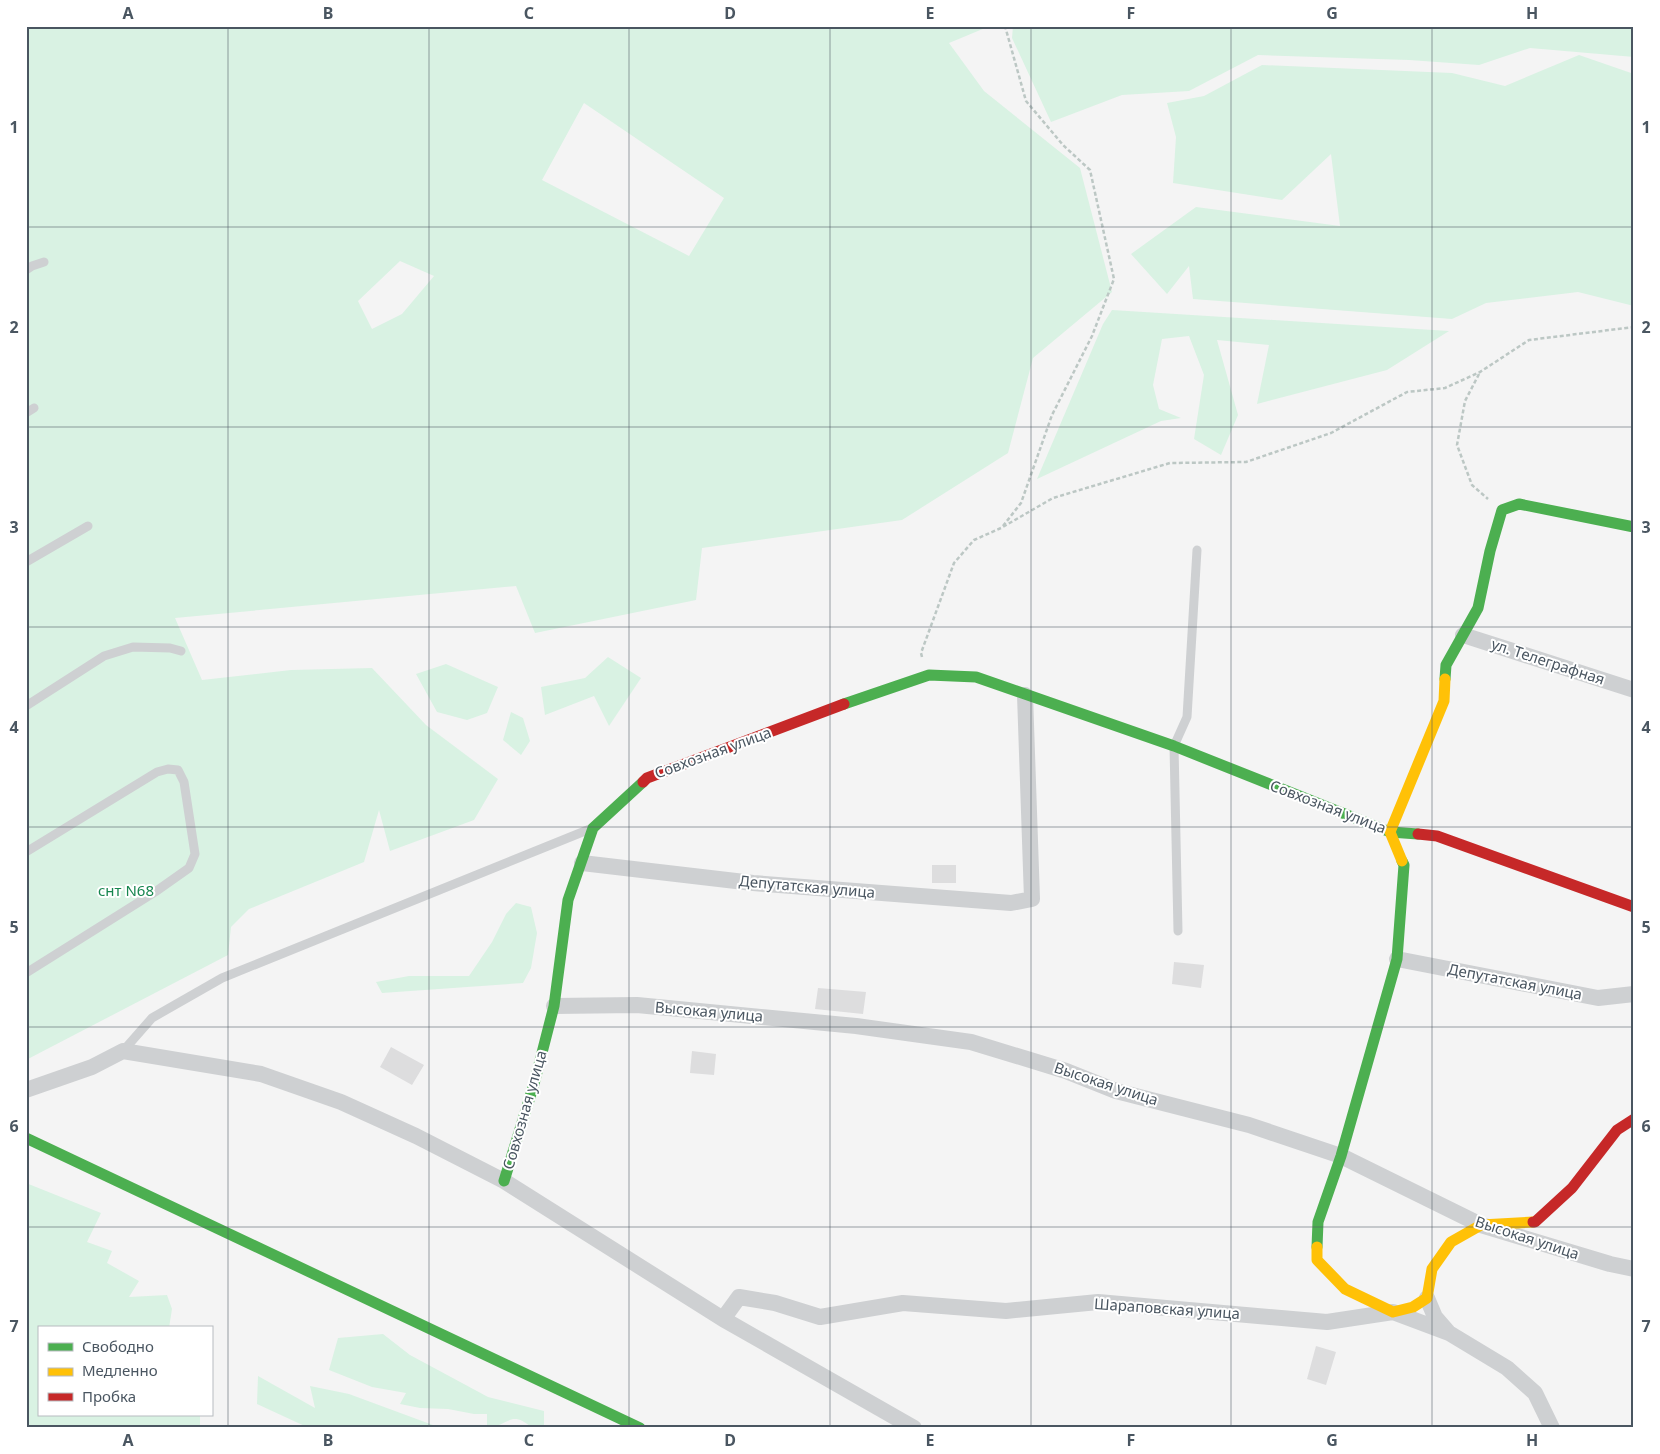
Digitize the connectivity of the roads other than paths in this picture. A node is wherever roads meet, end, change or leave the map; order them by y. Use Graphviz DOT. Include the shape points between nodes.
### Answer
graph roads {
  1 [pos="44,262"];
  2 [pos="26,270"];
  3 [pos="34,408"];
  4 [pos="26,413"];
  5 [pos="88,526"];
  6 [pos="1634,528"];
  7 [pos="1197,550"];
  8 [pos="26,562"];
  9 [pos="1463,635"];
  10 [pos="181,651"];
  11 [pos="1634,690"];
  12 [pos="1025,695"];
  13 [pos="26,706"];
  14 [pos="1174,746"];
  15 [pos="593,828"];
  16 [pos="1390,832"];
  17 [pos="26,852"];
  18 [pos="582,863"];
  19 [pos="1634,907"];
  20 [pos="1178,932"];
  21 [pos="1397,960"];
  22 [pos="26,973"];
  23 [pos="1634,994"];
  24 [pos="554,1006"];
  25 [pos="123,1051"];
  26 [pos="27,1089"];
  27 [pos="1634,1119"];
  28 [pos="26,1138"];
  29 [pos="1341,1156"];
  30 [pos="504,1182"];
  31 [pos="1481,1225"];
  32 [pos="1634,1268"];
  33 [pos="1427,1298"];
  34 [pos="1393,1312"];
  35 [pos="723,1319"];
  36 [pos="1449,1333"];
  37 [pos="640,1428"];
  38 [pos="914,1428"];
  39 [pos="1552,1428"];
  1 -- 2 [label="lane"];
  3 -- 4 [label="lane"];
  5 -- 8 [label="lane"];
  6 -- 9 [label="street" via="1520,504 1502,510 1478,608"];
  7 -- 14 [label="lane" via="1188,716"];
  9 -- 11 [label="street, ул. Телеграфная"];
  9 -- 16 [label="street" via="1446,665 1444,701"];
  10 -- 13 [label="lane" via="133,647 104,656"];
  12 -- 14 [label="street, Совхозная улица"];
  12 -- 15 [label="street, Совхозная улица" via="976,677 929,675 647,778"];
  12 -- 18 [label="street, Депутатская улица" via="1032,900 1011,903 763,884"];
  14 -- 16 [label="street, Совхозная улица"];
  14 -- 20 [label="lane"];
  15 -- 18 [label="street, Совхозная улица"];
  15 -- 25 [label="lane" via="222,978 152,1018"];
  16 -- 19 [label="street, Совхозная улица" via="1437,836"];
  16 -- 21 [label="street" via="1404,865"];
  17 -- 22 [label="lane" via="158,772 178,770 184,782 195,854 189,868"];
  18 -- 24 [label="street, Совхозная улица" via="568,900"];
  21 -- 23 [label="street, Депутатская улица" via="1598,998"];
  21 -- 29 [label="street"];
  24 -- 29 [label="street, Высокая улица" via="637,1005 856,1026 971,1042 1066,1071 1116,1091 1249,1125"];
  24 -- 30 [label="street, Совхозная улица"];
  25 -- 26 [label="street" via="92,1067"];
  25 -- 30 [label="street" via="260,1074 332,1099 416,1136"];
  27 -- 31 [label="street" via="1617,1130 1572,1188 1535,1222"];
  28 -- 37 [label="street"];
  29 -- 31 [label="street, Высокая улица"];
  29 -- 34 [label="street" via="1318,1222 1317,1260 1345,1288"];
  30 -- 35 [label="street"];
  31 -- 32 [label="street, Высокая улица" via="1610,1264"];
  31 -- 33 [label="street" via="1451,1242 1432,1269"];
  33 -- 34 [label="street" via="1413,1307"];
  33 -- 36 [label="street" via="1434,1317"];
  34 -- 35 [label="street, Шараповская улица" via="1327,1322 1098,1302 1006,1311 904,1303 820,1317 775,1303 739,1297"];
  34 -- 36 [label="street, Шараповская улица"];
  35 -- 38 [label="street"];
  36 -- 39 [label="street, Шараповская улица" via="1507,1368 1535,1393"];
}
